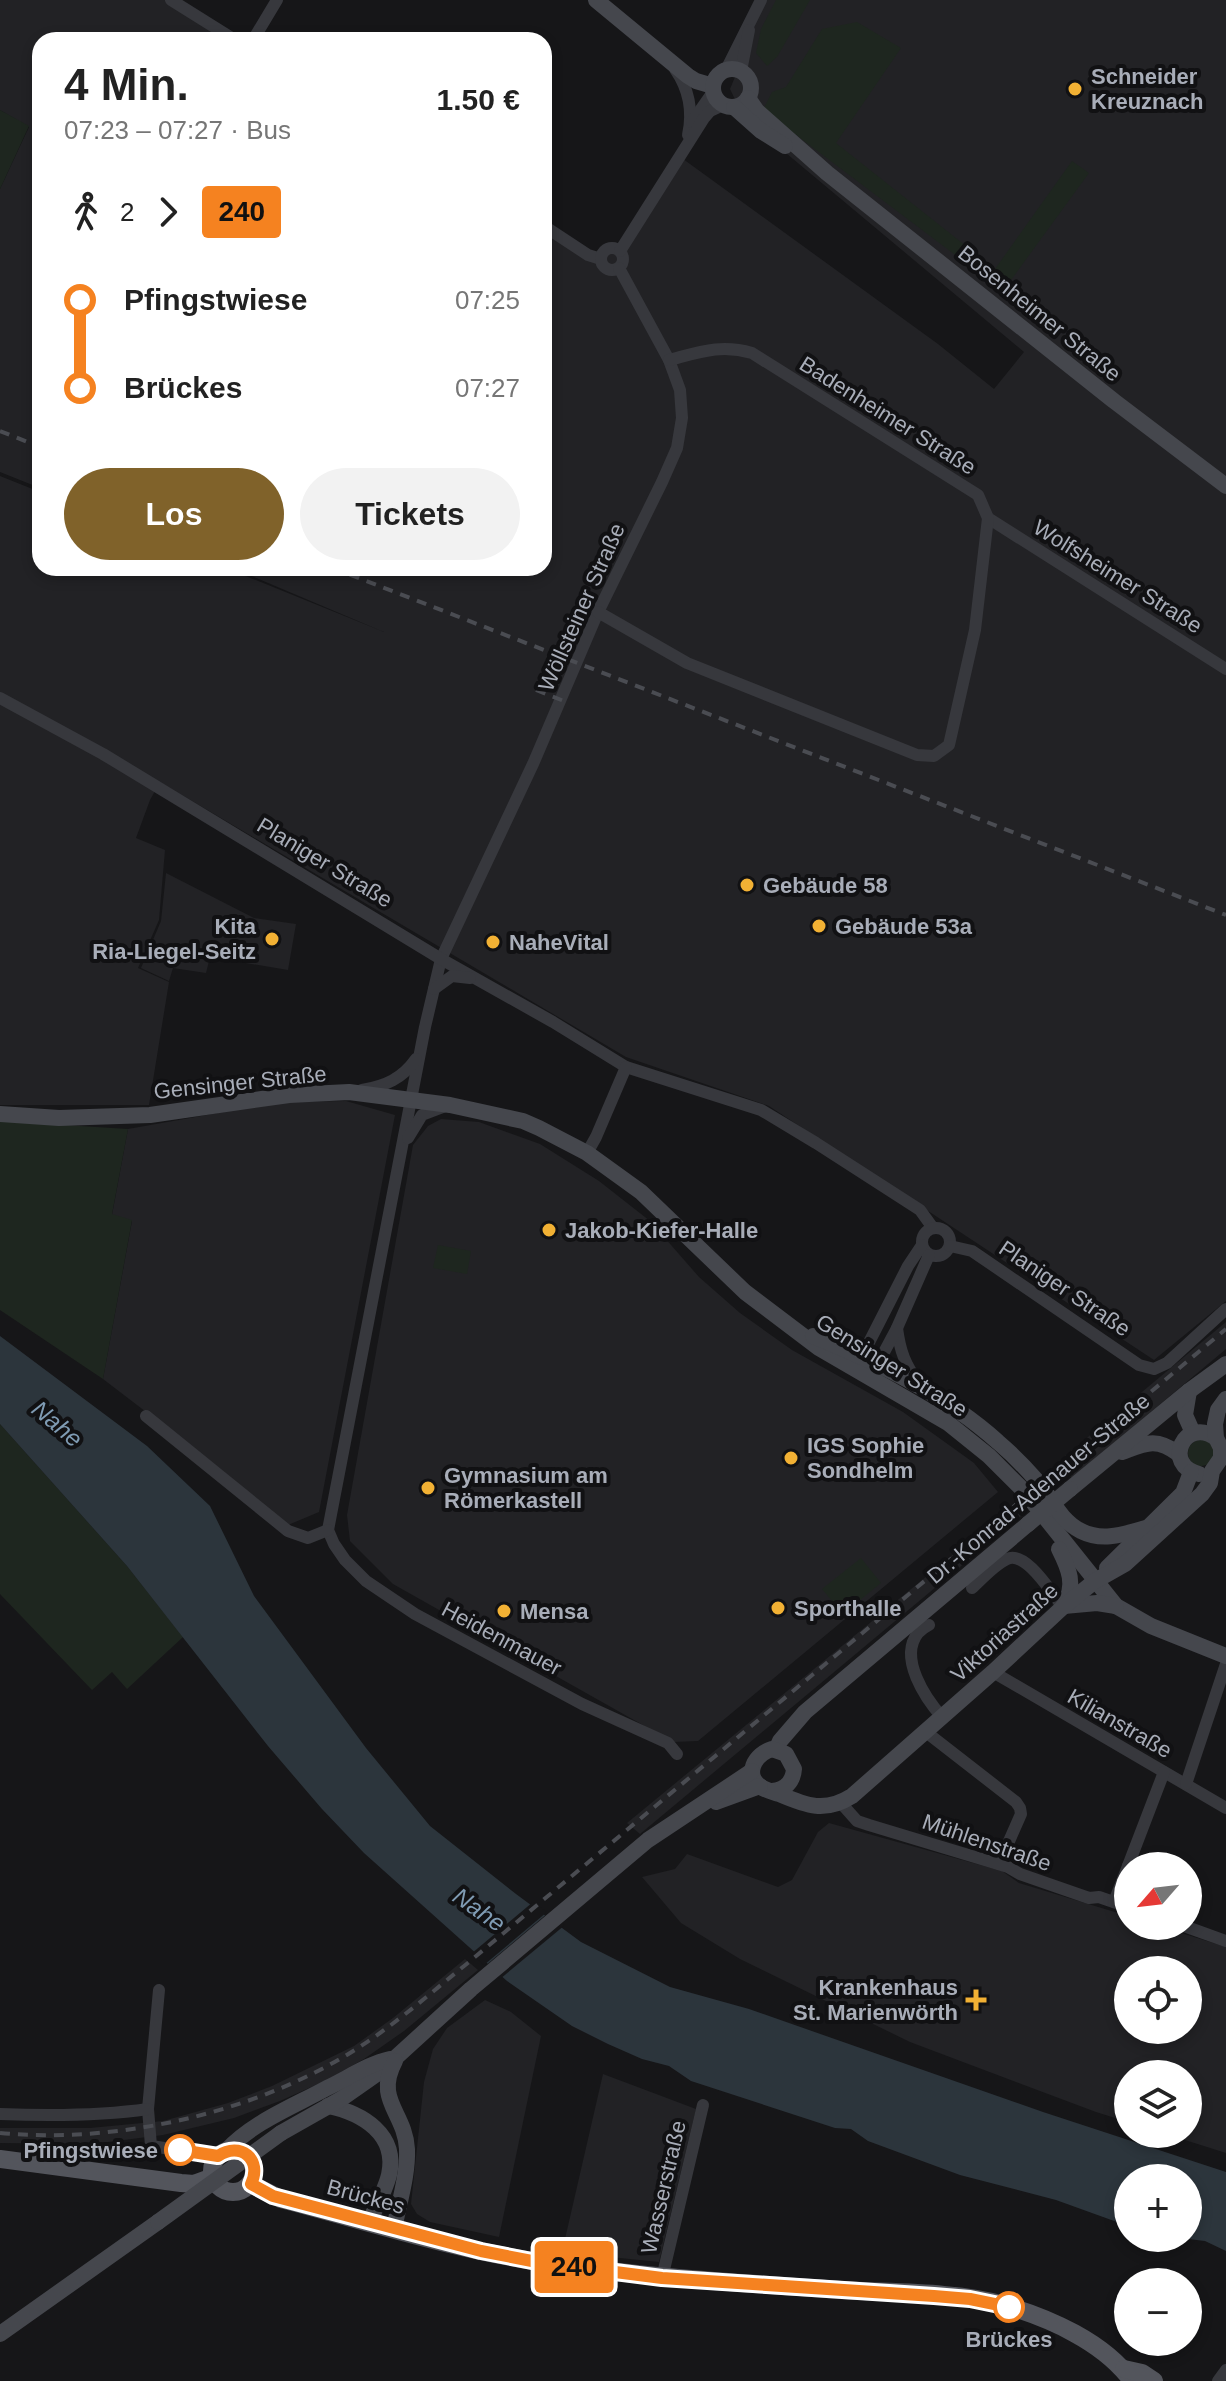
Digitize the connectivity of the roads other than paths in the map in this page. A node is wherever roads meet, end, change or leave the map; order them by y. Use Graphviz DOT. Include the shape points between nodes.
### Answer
graph roads {
  1 [pos="171,0"];
  2 [pos="277,0"];
  3 [pos="596,0"];
  4 [pos="758,6"];
  5 [pos="625,23"];
  6 [pos="222,32"];
  7 [pos="258,32"];
  8 [pos="671,64"];
  9 [pos="727,88"];
  10 [pos="690,126"];
  11 [pos="686,142"];
  12 [pos="827,173"];
  13 [pos="552,231"];
  14 [pos="620,251"];
  15 [pos="601,259"];
  16 [pos="619,268"];
  17 [pos="669,360"];
  18 [pos="1226,486"];
  19 [pos="988,518"];
  20 [pos="598,612"];
  21 [pos="1226,669"];
  22 [pos="0,698"];
  23 [pos="441,959"];
  24 [pos="483,982"];
  25 [pos="434,989"];
  26 [pos="420,1053"];
  27 [pos="626,1067"];
  28 [pos="349,1092"];
  29 [pos="411,1099"];
  30 [pos="450,1105"];
  31 [pos="0,1114"];
  32 [pos="402,1148"];
  33 [pos="587,1153"];
  34 [pos="933,1228"];
  35 [pos="950,1246"];
  36 [pos="926,1250"];
  37 [pos="1226,1309"];
  38 [pos="897,1328"];
  39 [pos="1226,1364"];
  40 [pos="866,1368"];
  41 [pos="1195,1387"];
  42 [pos="923,1389"];
  43 [pos="1226,1391"];
  44 [pos="1226,1399"];
  45 [pos="146,1416"];
  46 [pos="1196,1432"];
  47 [pos="1221,1445"];
  48 [pos="1179,1454"];
  49 [pos="1109,1457"];
  50 [pos="1212,1471"];
  51 [pos="1191,1472"];
  52 [pos="1040,1511"];
  53 [pos="1146,1528"];
  54 [pos="328,1530"];
  55 [pos="1095,1581"];
  56 [pos="972,1588"];
  57 [pos="1116,1606"];
  58 [pos="1063,1607"];
  59 [pos="929,1625"];
  60 [pos="1226,1656"];
  61 [pos="1226,1664"];
  62 [pos="993,1672"];
  63 [pos="942,1717"];
  64 [pos="926,1732"];
  65 [pos="782,1753"];
  66 [pos="677,1754"];
  67 [pos="1164,1772"];
  68 [pos="793,1774"];
  69 [pos="761,1783"];
  70 [pos="1186,1784"];
  71 [pos="841,1803"];
  72 [pos="823,1807"];
  73 [pos="1226,1808"];
  74 [pos="1133,1852"];
  75 [pos="999,1864"];
  76 [pos="1114,1902"];
  77 [pos="1202,1932"];
  78 [pos="1226,1941"];
  79 [pos="159,1990"];
  80 [pos="396,2058"];
  81 [pos="703,2105"];
  82 [pos="328,2106"];
  83 [pos="148,2109"];
  84 [pos="0,2114"];
  85 [pos="222,2154"];
  86 [pos="0,2159"];
  87 [pos="213,2177"];
  88 [pos="251,2184"];
  89 [pos="369,2222"];
  90 [pos="394,2229"];
  91 [pos="662,2278"];
  92 [pos="0,2334"];
  93 [pos="1226,2370"];
  94 [pos="1122,2377"];
  95 [pos="1154,2381"];
  96 [pos="1218,2381"];
  1 -- 6 [label="street"];
  2 -- 7 [label="street"];
  3 -- 5 [label="street, Bosenheimer Straße"];
  4 -- 9 [label="street"];
  5 -- 8 [label="street, Bosenheimer Straße"];
  5 -- 9 [label="street, Bosenheimer Straße"];
  8 -- 9 [label="street, Bosenheimer Straße" via="696,81"];
  8 -- 10 [label="street" via="686,88"];
  9 -- 10 [label="street"];
  9 -- 11 [label="street"];
  9 -- 12 [label="street, Bosenheimer Straße"];
  9 -- 12 [label="street, Bosenheimer Straße" via="761,131"];
  10 -- 11 [label="street"];
  11 -- 14 [label="street"];
  12 -- 18 [label="street, Bosenheimer Straße"];
  13 -- 15 [label="street"];
  14 -- 15 [label="street" via="607,249"];
  14 -- 16 [label="street" via="624,260"];
  15 -- 16 [label="street" via="609,270"];
  16 -- 17 [label="street, Wöllsteiner Straße"];
  17 -- 19 [label="street, Badenheimer Straße" via="713,348 752,353 978,495"];
  17 -- 20 [label="street, Wöllsteiner Straße" via="680,390 677,448"];
  19 -- 20 [label="street" via="975,630 956,716 949,745 934,756 917,755 687,663"];
  19 -- 21 [label="street, Wolfsheimer Straße"];
  20 -- 23 [label="street, Wöllsteiner Straße"];
  22 -- 23 [label="street, Planiger Straße" via="103,754"];
  23 -- 24 [label="street, Planiger Straße"];
  23 -- 25 [label="street"];
  24 -- 25 [label="street" via="459,975"];
  24 -- 27 [label="street, Planiger Straße"];
  25 -- 26 [label="street"];
  26 -- 28 [label="street" via="393,1082"];
  26 -- 29 [label="street"];
  27 -- 33 [label="street"];
  27 -- 34 [label="street, Planiger Straße" via="761,1110 920,1210"];
  28 -- 29 [label="street, Gensinger Straße"];
  28 -- 31 [label="street, Gensinger Straße" via="150,1115"];
  29 -- 30 [label="street, Gensinger Straße"];
  29 -- 32 [label="street"];
  30 -- 32 [label="street" via="422,1115"];
  30 -- 33 [label="street, Gensinger Straße" via="523,1121"];
  32 -- 54 [label="street"];
  33 -- 40 [label="street, Gensinger Straße" via="641,1192 745,1292 793,1328"];
  34 -- 35 [label="street, Planiger Straße" via="947,1232"];
  34 -- 36 [label="street" via="923,1236"];
  35 -- 36 [label="street" via="942,1255"];
  35 -- 37 [label="street, Planiger Straße" via="972,1251 1139,1365 1154,1369"];
  36 -- 38 [label="street"];
  36 -- 40 [label="street" via="908,1266"];
  38 -- 40 [label="street"];
  38 -- 42 [label="street" via="906,1366"];
  39 -- 41 [label="street, Dr.-Konrad-Adenauer-Straße"];
  40 -- 42 [label="street, Gensinger Straße"];
  40 -- 52 [label="street, Gensinger Straße" via="948,1423 1004,1469"];
  41 -- 46 [label="street, Dr.-Konrad-Adenauer-Straße" via="1185,1415"];
  41 -- 49 [label="street, Dr.-Konrad-Adenauer-Straße"];
  42 -- 53 [label="street, Gensinger Straße" via="997,1441 1079,1530 1108,1537"];
  43 -- 46 [label="street"];
  44 -- 47 [label="street" via="1217,1414"];
  45 -- 54 [label="street" via="288,1531 308,1538"];
  46 -- 47 [label="street" via="1208,1433"];
  46 -- 48 [label="street" via="1184,1439"];
  47 -- 50 [label="street"];
  48 -- 49 [label="street" via="1156,1442"];
  48 -- 51 [label="street"];
  49 -- 65 [label="street, Dr.-Konrad-Adenauer-Straße, bridge" via="805,1712 780,1741"];
  50 -- 51 [label="street"];
  50 -- 55 [label="street" via="1206,1489 1188,1508 1125,1564"];
  51 -- 53 [label="street" via="1183,1493"];
  52 -- 55 [label="street, Gensinger Straße"];
  52 -- 58 [label="street" via="1071,1575"];
  53 -- 55 [label="street"];
  54 -- 66 [label="street, Heidenmauer" via="345,1560 366,1581 415,1614 582,1704 668,1743"];
  55 -- 57 [label="street"];
  55 -- 58 [label="street, Viktoriastraße"];
  56 -- 58 [label="street" via="1013,1557 1033,1568"];
  57 -- 58 [label="street"];
  57 -- 60 [label="street"];
  58 -- 62 [label="street, Viktoriastraße"];
  59 -- 63 [label="street" via="917,1634 912,1656 915,1676"];
  61 -- 70 [label="street"];
  62 -- 63 [label="street, Viktoriastraße"];
  62 -- 67 [label="street, Kilianstraße"];
  63 -- 64 [label="street, Viktoriastraße"];
  64 -- 71 [label="street, Viktoriastraße"];
  64 -- 75 [label="street" via="1020,1808"];
  65 -- 68 [label="street" via="793,1765"];
  65 -- 69 [label="street" via="767,1750 754,1762"];
  67 -- 70 [label="street, Kilianstraße"];
  67 -- 74 [label="street"];
  68 -- 69 [label="street" via="783,1788"];
  68 -- 72 [label="street"];
  69 -- 72 [label="street, Viktoriastraße" via="794,1801"];
  69 -- 80 [label="street" via="684,1815 648,1840"];
  70 -- 73 [label="street, Kilianstraße"];
  71 -- 72 [label="street, Viktoriastraße"];
  71 -- 75 [label="street, Mühlenstraße" via="857,1821"];
  75 -- 76 [label="street, Mühlenstraße" via="1089,1898"];
  77 -- 78 [label="street"];
  79 -- 83 [label="street"];
  80 -- 82 [label="street"];
  80 -- 85 [label="street" via="367,2067 264,2121"];
  80 -- 90 [label="street" via="387,2091 407,2154"];
  81 -- 91 [label="street, Wasserstraße"];
  82 -- 89 [label="street" via="368,2122 387,2146 389,2173"];
  82 -- 92 [label="street, bridge" via="281,2133"];
  83 -- 84 [label="street" via="62,2116"];
  83 -- 85 [label="street" via="151,2146"];
  85 -- 87 [label="main road" via="212,2166"];
  85 -- 88 [label="main road" via="239,2150 250,2158 255,2171"];
  86 -- 87 [label="main road" via="181,2183"];
  87 -- 88 [label="main road" via="226,2192 240,2192"];
  88 -- 89 [label="main road, Brückes" via="281,2199"];
  89 -- 90 [label="main road, Brückes"];
  90 -- 91 [label="main road, Brückes" via="537,2262"];
  91 -- 94 [label="main road, Brückes" via="1002,2305 1076,2334"];
  93 -- 96 [label="street"];
  94 -- 95 [label="main road, Brückes" via="1142,2373"];
}
